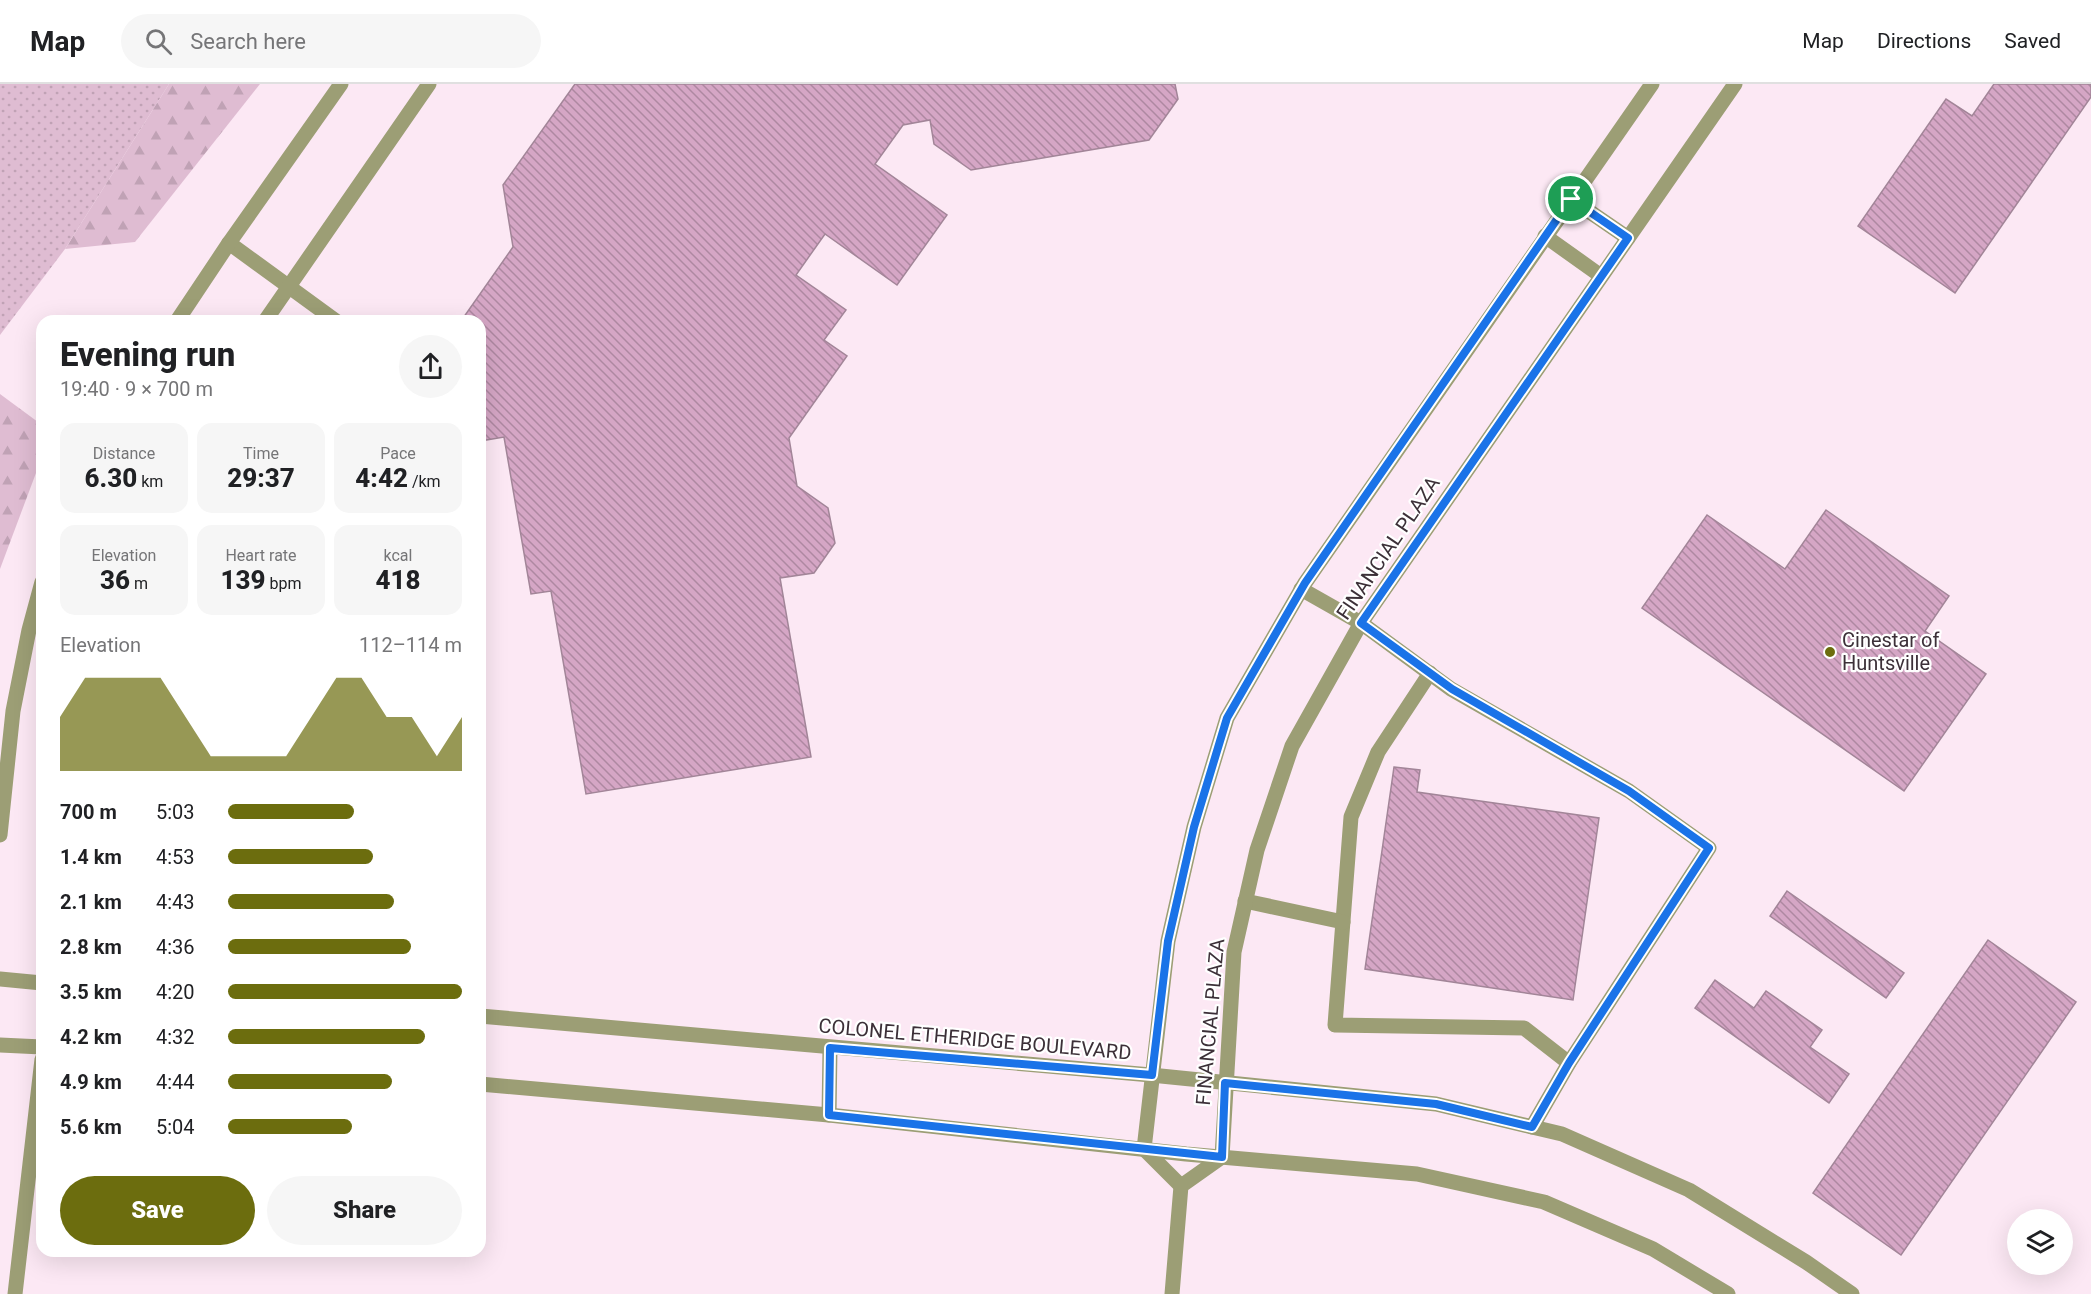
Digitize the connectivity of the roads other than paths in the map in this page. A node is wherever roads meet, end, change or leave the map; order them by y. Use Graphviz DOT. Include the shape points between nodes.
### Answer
graph roads {
  1 [pos="341,84"];
  2 [pos="429,84"];
  3 [pos="1652,84"];
  4 [pos="1735,84"];
  5 [pos="1571,199"];
  6 [pos="1545,236"];
  7 [pos="1628,238"];
  8 [pos="229,243"];
  9 [pos="1601,276"];
  10 [pos="289,286"];
  11 [pos="181,315"];
  12 [pos="270,315"];
  13 [pos="328,315"];
  14 [pos="1301,589"];
  15 [pos="1361,623"];
  16 [pos="36,631"];
  17 [pos="1430,673"];
  18 [pos="0,835"];
  19 [pos="1245,901"];
  20 [pos="1343,922"];
  21 [pos="0,979"];
  22 [pos="36,982"];
  23 [pos="486,1017"];
  24 [pos="0,1045"];
  25 [pos="36,1047"];
  26 [pos="830,1048"];
  27 [pos="1569,1063"];
  28 [pos="1152,1075"];
  29 [pos="1225,1083"];
  30 [pos="486,1085"];
  31 [pos="36,1111"];
  32 [pos="829,1115"];
  33 [pos="1532,1127"];
  34 [pos="1144,1149"];
  35 [pos="1222,1157"];
  36 [pos="1182,1186"];
  37 [pos="15,1294"];
  38 [pos="1172,1294"];
  39 [pos="1728,1294"];
  40 [pos="1852,1294"];
  1 -- 8 [label="street"];
  2 -- 10 [label="street"];
  3 -- 5 [label="street"];
  4 -- 7 [label="street, FINANCIAL PLAZA"];
  5 -- 6 [label="street"];
  5 -- 7 [label="street"];
  6 -- 9 [label="street"];
  6 -- 14 [label="street"];
  7 -- 9 [label="street, FINANCIAL PLAZA"];
  8 -- 10 [label="street"];
  8 -- 11 [label="street"];
  9 -- 15 [label="street, FINANCIAL PLAZA"];
  10 -- 12 [label="street"];
  10 -- 13 [label="street"];
  14 -- 15 [label="street"];
  14 -- 28 [label="street" via="1227,718 1194,827 1168,941"];
  15 -- 17 [label="street"];
  15 -- 19 [label="street, FINANCIAL PLAZA" via="1293,746 1257,850"];
  16 -- 18 [label="street" via="13,711"];
  17 -- 20 [label="street" via="1378,752 1351,817"];
  17 -- 27 [label="street" via="1629,791 1709,848"];
  19 -- 20 [label="street"];
  19 -- 29 [label="street, FINANCIAL PLAZA" via="1234,952"];
  20 -- 27 [label="street" via="1335,1025 1524,1028"];
  21 -- 22 [label="street"];
  23 -- 26 [label="street, COLONEL ETHERIDGE BOULEVARD"];
  24 -- 25 [label="street"];
  26 -- 28 [label="street, COLONEL ETHERIDGE BOULEVARD"];
  26 -- 32 [label="street"];
  27 -- 33 [label="street"];
  28 -- 29 [label="street, COLONEL ETHERIDGE BOULEVARD"];
  28 -- 34 [label="street"];
  29 -- 33 [label="street, COLONEL ETHERIDGE BOULEVARD" via="1436,1104"];
  29 -- 35 [label="street, FINANCIAL PLAZA"];
  30 -- 32 [label="street"];
  31 -- 37 [label="street"];
  32 -- 34 [label="street"];
  33 -- 40 [label="street, COLONEL ETHERIDGE BOULEVARD" via="1562,1134 1689,1190"];
  34 -- 35 [label="street"];
  34 -- 36 [label="street"];
  35 -- 36 [label="street"];
  35 -- 39 [label="street" via="1417,1174 1544,1202 1653,1249"];
  36 -- 38 [label="street"];
}
